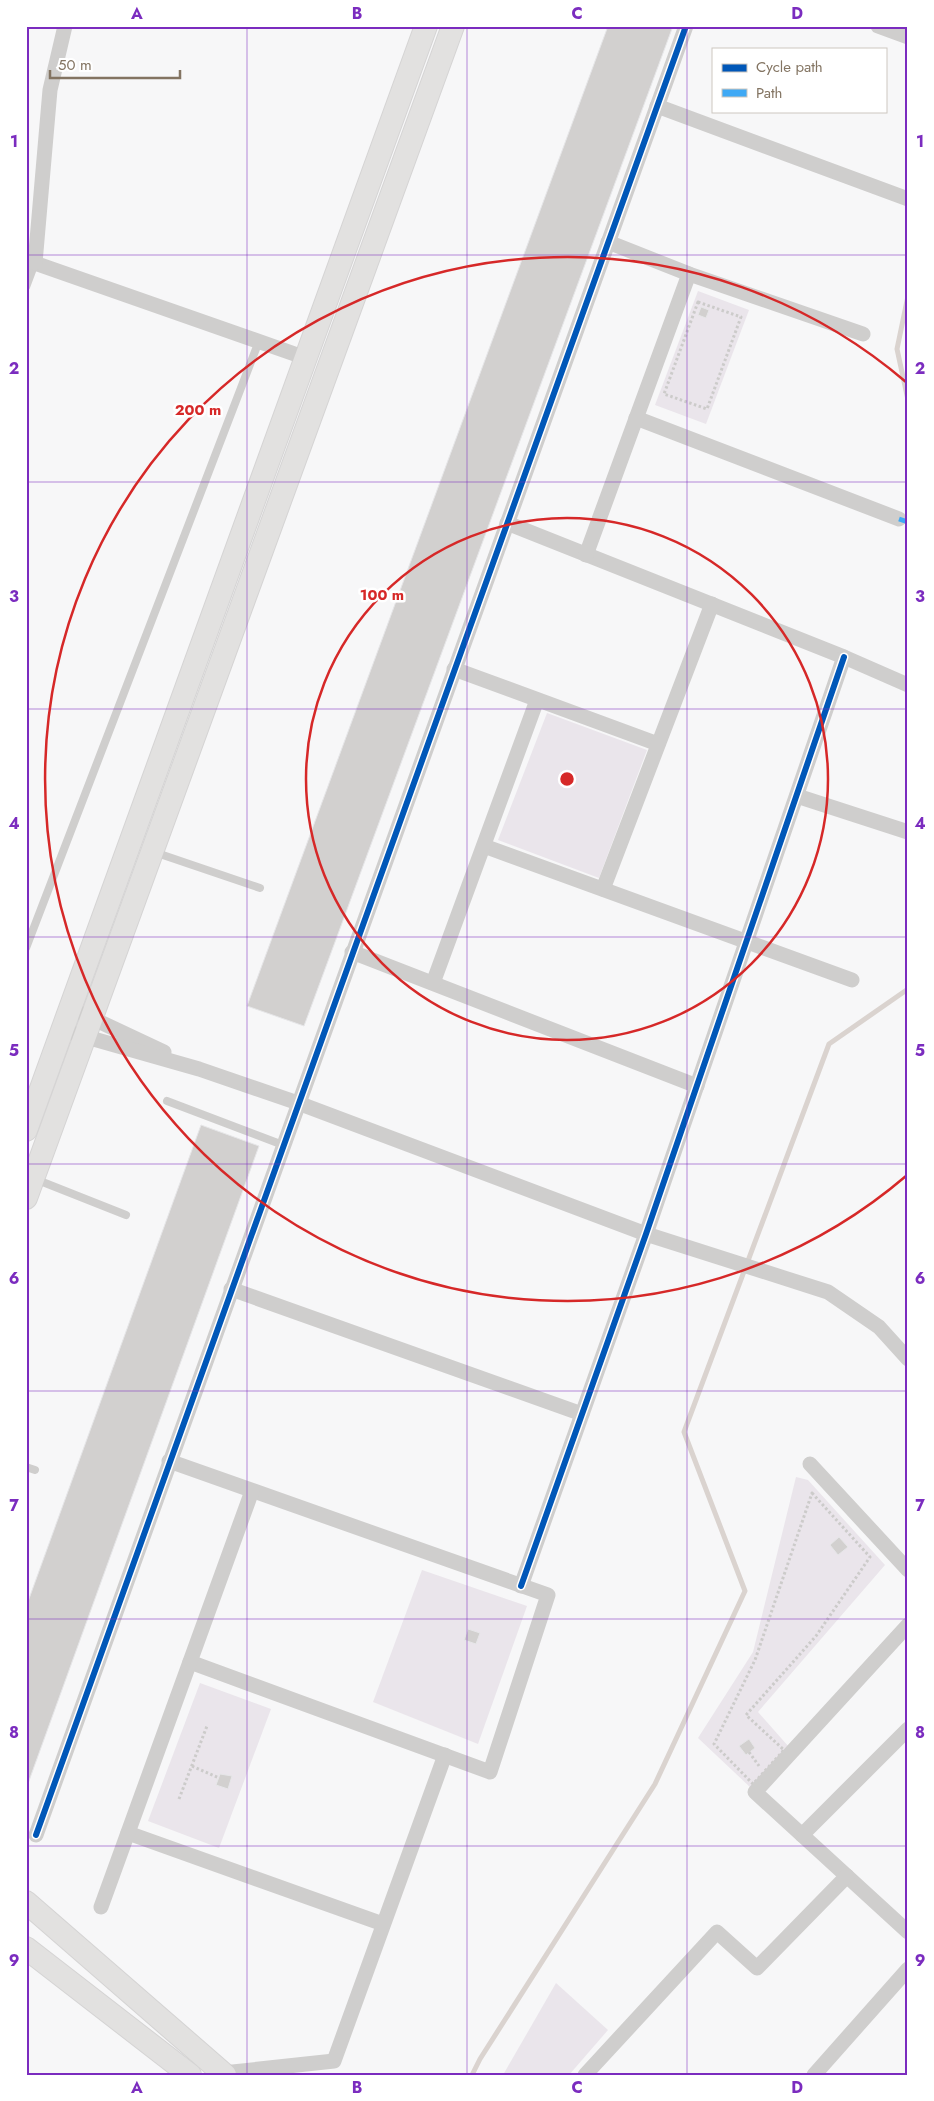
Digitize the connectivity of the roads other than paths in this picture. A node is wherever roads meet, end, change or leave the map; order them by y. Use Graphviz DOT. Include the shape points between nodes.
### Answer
graph roads {
  1 [pos="65,26"];
  2 [pos="414,26"];
  3 [pos="426,26"];
  4 [pos="453,26"];
  5 [pos="686,26"];
  6 [pos="878,26"];
  7 [pos="908,37"];
  8 [pos="409,77"];
  9 [pos="657,106"];
  10 [pos="908,198"];
  11 [pos="608,242"];
  12 [pos="31,261"];
  13 [pos="689,274"];
  14 [pos="26,287"];
  15 [pos="863,334"];
  16 [pos="259,341"];
  17 [pos="306,358"];
  18 [pos="636,418"];
  19 [pos="899,519"];
  20 [pos="507,523"];
  21 [pos="586,555"];
  22 [pos="712,604"];
  23 [pos="844,657"];
  24 [pos="454,669"];
  25 [pos="908,685"];
  26 [pos="537,700"];
  27 [pos="658,744"];
  28 [pos="797,796"];
  29 [pos="908,832"];
  30 [pos="484,846"];
  31 [pos="152,851"];
  32 [pos="260,888"];
  33 [pos="603,889"];
  34 [pos="747,942"];
  35 [pos="26,948"];
  36 [pos="352,952"];
  37 [pos="852,980"];
  38 [pos="433,984"];
  39 [pos="66,1019"];
  40 [pos="89,1027"];
  41 [pos="199,1069"];
  42 [pos="697,1086"];
  43 [pos="167,1101"];
  44 [pos="298,1103"];
  45 [pos="26,1130"];
  46 [pos="283,1145"];
  47 [pos="30,1188"];
  48 [pos="126,1215"];
  49 [pos="646,1234"];
  50 [pos="231,1289"];
  51 [pos="908,1359"];
  52 [pos="582,1414"];
  53 [pos="169,1461"];
  54 [pos="810,1464"];
  55 [pos="26,1467"];
  56 [pos="34,1470"];
  57 [pos="252,1491"];
  58 [pos="908,1570"];
  59 [pos="521,1586"];
  60 [pos="908,1624"];
  61 [pos="190,1662"];
  62 [pos="908,1729"];
  63 [pos="445,1755"];
  64 [pos="128,1833"];
  65 [pos="36,1835"];
  66 [pos="802,1835"];
  67 [pos="847,1876"];
  68 [pos="26,1902"];
  69 [pos="101,1907"];
  70 [pos="383,1924"];
  71 [pos="908,1932"];
  72 [pos="26,1948"];
  73 [pos="908,1970"];
  74 [pos="224,2074"];
  75 [pos="190,2075"];
  76 [pos="585,2075"];
  77 [pos="814,2075"];
  1 -- 12 [label="street" via="50,90"];
  2 -- 8 [label="main road"];
  3 -- 8 [label="main road"];
  4 -- 31 [label="main road"];
  5 -- 9 [label="street"];
  6 -- 7 [label="street"];
  8 -- 17 [label="main road"];
  9 -- 10 [label="street"];
  9 -- 11 [label="street"];
  11 -- 13 [label="street"];
  11 -- 20 [label="street"];
  12 -- 14 [label="lane"];
  12 -- 16 [label="street"];
  13 -- 15 [label="street"];
  13 -- 18 [label="street"];
  16 -- 17 [label="street"];
  16 -- 35 [label="lane"];
  17 -- 39 [label="main road"];
  18 -- 19 [label="street"];
  18 -- 21 [label="street"];
  20 -- 21 [label="street"];
  20 -- 24 [label="street"];
  21 -- 22 [label="street"];
  22 -- 23 [label="street"];
  22 -- 27 [label="street"];
  23 -- 25 [label="street"];
  23 -- 28 [label="street"];
  24 -- 26 [label="street"];
  24 -- 36 [label="street"];
  26 -- 27 [label="street"];
  26 -- 30 [label="street"];
  27 -- 33 [label="street"];
  28 -- 29 [label="street"];
  28 -- 34 [label="street"];
  30 -- 33 [label="street"];
  30 -- 38 [label="street"];
  31 -- 32 [label="lane"];
  31 -- 40 [label="main road"];
  33 -- 34 [label="street"];
  34 -- 37 [label="street"];
  34 -- 42 [label="street"];
  36 -- 38 [label="street"];
  36 -- 44 [label="street"];
  38 -- 42 [label="street"];
  39 -- 40 [label="street"];
  39 -- 40 [label="street"];
  39 -- 45 [label="main road"];
  40 -- 41 [label="street"];
  40 -- 41 [label="street"];
  40 -- 47 [label="main road"];
  41 -- 44 [label="street"];
  42 -- 49 [label="street"];
  43 -- 46 [label="lane"];
  44 -- 46 [label="street"];
  44 -- 49 [label="street"];
  46 -- 50 [label="street"];
  47 -- 48 [label="lane"];
  49 -- 51 [label="street" via="828,1292 878,1327"];
  49 -- 52 [label="street"];
  50 -- 52 [label="street"];
  50 -- 53 [label="street"];
  52 -- 59 [label="street"];
  53 -- 57 [label="street"];
  53 -- 65 [label="street"];
  54 -- 58 [label="street"];
  55 -- 56 [label="lane"];
  57 -- 59 [label="street"];
  57 -- 61 [label="street"];
  59 -- 63 [label="street" via="548,1595 490,1772"];
  60 -- 66 [label="street" via="754,1792"];
  61 -- 63 [label="street"];
  61 -- 64 [label="street"];
  62 -- 66 [label="street"];
  63 -- 70 [label="street"];
  64 -- 69 [label="street"];
  64 -- 70 [label="street"];
  66 -- 67 [label="street"];
  67 -- 71 [label="street"];
  67 -- 76 [label="street" via="757,1968 717,1932"];
  68 -- 74 [label="main road"];
  70 -- 74 [label="street" via="334,2060"];
  72 -- 75 [label="main road"];
  73 -- 77 [label="street"];
}
